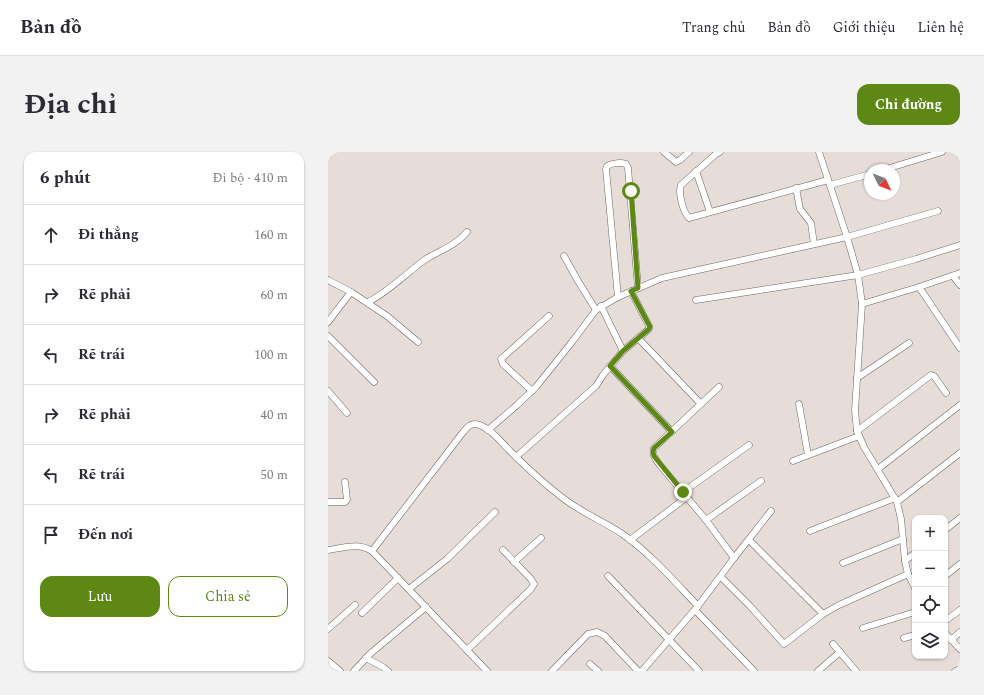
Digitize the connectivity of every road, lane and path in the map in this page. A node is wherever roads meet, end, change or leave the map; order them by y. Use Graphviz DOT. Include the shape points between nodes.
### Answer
graph roads {
  1 [pos="664,152"];
  2 [pos="688,152"];
  3 [pos="720,152"];
  4 [pos="819,152"];
  5 [pos="942,152"];
  6 [pos="900,165"];
  7 [pos="696,171"];
  8 [pos="864,175"];
  9 [pos="829,182"];
  10 [pos="796,188"];
  11 [pos="938,211"];
  12 [pos="710,212"];
  13 [pos="467,232"];
  14 [pos="847,237"];
  15 [pos="814,244"];
  16 [pos="960,245"];
  17 [pos="564,256"];
  18 [pos="960,273"];
  19 [pos="858,275"];
  20 [pos="953,276"];
  21 [pos="328,280"];
  22 [pos="960,285"];
  23 [pos="919,287"];
  24 [pos="638,288"];
  25 [pos="631,291"];
  26 [pos="351,292"];
  27 [pos="618,297"];
  28 [pos="696,300"];
  29 [pos="368,302"];
  30 [pos="862,304"];
  31 [pos="598,308"];
  32 [pos="549,316"];
  33 [pos="328,322"];
  34 [pos="328,336"];
  35 [pos="638,338"];
  36 [pos="418,342"];
  37 [pos="909,343"];
  38 [pos="960,348"];
  39 [pos="623,351"];
  40 [pos="610,366"];
  41 [pos="857,378"];
  42 [pos="374,382"];
  43 [pos="719,387"];
  44 [pos="328,391"];
  45 [pos="532,391"];
  46 [pos="946,394"];
  47 [pos="701,404"];
  48 [pos="799,404"];
  49 [pos="960,405"];
  50 [pos="347,413"];
  51 [pos="488,430"];
  52 [pos="672,432"];
  53 [pos="858,433"];
  54 [pos="749,445"];
  55 [pos="960,453"];
  56 [pos="808,455"];
  57 [pos="516,457"];
  58 [pos="793,461"];
  59 [pos="878,469"];
  60 [pos="761,481"];
  61 [pos="345,482"];
  62 [pos="685,494"];
  63 [pos="896,500"];
  64 [pos="328,502"];
  65 [pos="771,511"];
  66 [pos="495,512"];
  67 [pos="960,518"];
  68 [pos="706,520"];
  69 [pos="948,528"];
  70 [pos="810,531"];
  71 [pos="541,538"];
  72 [pos="903,539"];
  73 [pos="630,540"];
  74 [pos="749,540"];
  75 [pos="328,550"];
  76 [pos="503,550"];
  77 [pos="372,551"];
  78 [pos="912,555"];
  79 [pos="734,558"];
  80 [pos="905,561"];
  81 [pos="514,562"];
  82 [pos="843,563"];
  83 [pos="960,564"];
  84 [pos="908,574"];
  85 [pos="948,574"];
  86 [pos="608,576"];
  87 [pos="721,577"];
  88 [pos="398,578"];
  89 [pos="914,587"];
  90 [pos="409,589"];
  91 [pos="355,605"];
  92 [pos="426,607"];
  93 [pos="697,608"];
  94 [pos="960,610"];
  95 [pos="362,613"];
  96 [pos="912,613"];
  97 [pos="823,614"];
  98 [pos="948,619"];
  99 [pos="863,628"];
  100 [pos="328,629"];
  101 [pos="960,632"];
  102 [pos="912,636"];
  103 [pos="948,636"];
  104 [pos="904,638"];
  105 [pos="670,639"];
  106 [pos="951,640"];
  107 [pos="833,644"];
  108 [pos="960,649"];
  109 [pos="466,650"];
  110 [pos="840,652"];
  111 [pos="366,658"];
  112 [pos="328,661"];
  113 [pos="590,664"];
  114 [pos="960,669"];
  115 [pos="340,671"];
  116 [pos="354,671"];
  117 [pos="388,671"];
  118 [pos="487,671"];
  119 [pos="552,671"];
  120 [pos="598,671"];
  121 [pos="638,671"];
  122 [pos="642,671"];
  123 [pos="699,671"];
  124 [pos="754,671"];
  125 [pos="818,671"];
  126 [pos="856,671"];
  127 [pos="955,671"];
  1 -- 2 [label="street" via="676,162"];
  3 -- 7 [label="street"];
  4 -- 9 [label="street"];
  5 -- 6 [label="street"];
  7 -- 12 [label="street"];
  7 -- 12 [label="street" via="679,190 686,214 689,218"];
  8 -- 9 [label="street"];
  9 -- 10 [label="street"];
  9 -- 14 [label="street"];
  10 -- 12 [label="street"];
  10 -- 15 [label="street" via="800,209 811,223"];
  11 -- 14 [label="street"];
  13 -- 29 [label="street" via="454,244 426,260"];
  14 -- 15 [label="street"];
  14 -- 19 [label="street"];
  15 -- 24 [label="street" via="662,278"];
  16 -- 19 [label="street"];
  17 -- 31 [label="street" via="578,282"];
  18 -- 20 [label="street"];
  19 -- 28 [label="street"];
  19 -- 30 [label="street"];
  20 -- 22 [label="street"];
  20 -- 23 [label="street"];
  21 -- 26 [label="street"];
  23 -- 30 [label="street"];
  23 -- 38 [label="street"];
  24 -- 25 [label="street"];
  24 -- 27 [label="street" via="628,168 623,163 609,164 606,169"];
  25 -- 27 [label="street"];
  25 -- 35 [label="street" via="650,327"];
  26 -- 29 [label="street"];
  26 -- 33 [label="street"];
  27 -- 31 [label="street"];
  29 -- 36 [label="street"];
  30 -- 41 [label="street"];
  31 -- 39 [label="street"];
  31 -- 45 [label="street"];
  32 -- 45 [label="street" via="501,359 503,364"];
  34 -- 42 [label="street"];
  35 -- 39 [label="street"];
  35 -- 47 [label="street"];
  37 -- 41 [label="street"];
  39 -- 40 [label="street"];
  40 -- 52 [label="street"];
  40 -- 57 [label="street" via="596,386"];
  41 -- 53 [label="street" via="855,410"];
  43 -- 47 [label="street"];
  44 -- 50 [label="street"];
  45 -- 51 [label="street"];
  46 -- 53 [label="street" via="931,375"];
  47 -- 52 [label="street"];
  48 -- 56 [label="street"];
  49 -- 59 [label="street"];
  51 -- 57 [label="street"];
  51 -- 77 [label="street" via="476,423 468,427"];
  52 -- 62 [label="street" via="654,448 653,452"];
  53 -- 56 [label="street"];
  53 -- 59 [label="street"];
  54 -- 62 [label="street"];
  55 -- 63 [label="street"];
  56 -- 58 [label="street"];
  57 -- 73 [label="street" via="570,504"];
  59 -- 63 [label="street"];
  60 -- 68 [label="street"];
  61 -- 64 [label="street" via="347,500"];
  62 -- 68 [label="street"];
  62 -- 73 [label="street"];
  63 -- 70 [label="street"];
  63 -- 72 [label="street"];
  65 -- 74 [label="street"];
  66 -- 90 [label="street" via="448,559"];
  67 -- 69 [label="street"];
  68 -- 79 [label="street"];
  71 -- 81 [label="street"];
  72 -- 80 [label="street"];
  72 -- 82 [label="street"];
  73 -- 93 [label="street" via="667,574"];
  74 -- 79 [label="street"];
  74 -- 97 [label="street"];
  75 -- 77 [label="street" via="354,546 366,547"];
  76 -- 81 [label="street"];
  77 -- 88 [label="street"];
  78 -- 80 [label="street"];
  79 -- 87 [label="street"];
  80 -- 84 [label="street"];
  81 -- 109 [label="street" via="534,584"];
  83 -- 85 [label="street"];
  84 -- 89 [label="street"];
  84 -- 97 [label="street"];
  86 -- 105 [label="street"];
  87 -- 93 [label="street"];
  87 -- 97 [label="street" via="784,644"];
  88 -- 90 [label="street"];
  88 -- 95 [label="street"];
  90 -- 92 [label="street"];
  91 -- 100 [label="street"];
  92 -- 109 [label="street"];
  92 -- 111 [label="street"];
  93 -- 105 [label="street"];
  93 -- 124 [label="street"];
  94 -- 98 [label="street"];
  96 -- 99 [label="street"];
  101 -- 106 [label="street"];
  102 -- 104 [label="street"];
  103 -- 106 [label="street"];
  105 -- 122 [label="street"];
  105 -- 123 [label="street"];
  106 -- 108 [label="street"];
  107 -- 110 [label="street"];
  109 -- 118 [label="street"];
  110 -- 125 [label="street"];
  110 -- 126 [label="street"];
  111 -- 116 [label="street"];
  111 -- 117 [label="street"];
  112 -- 115 [label="street"];
  113 -- 120 [label="street"];
  114 -- 127 [label="street"];
  119 -- 121 [label="street" via="588,634 597,632 605,636"];
}
